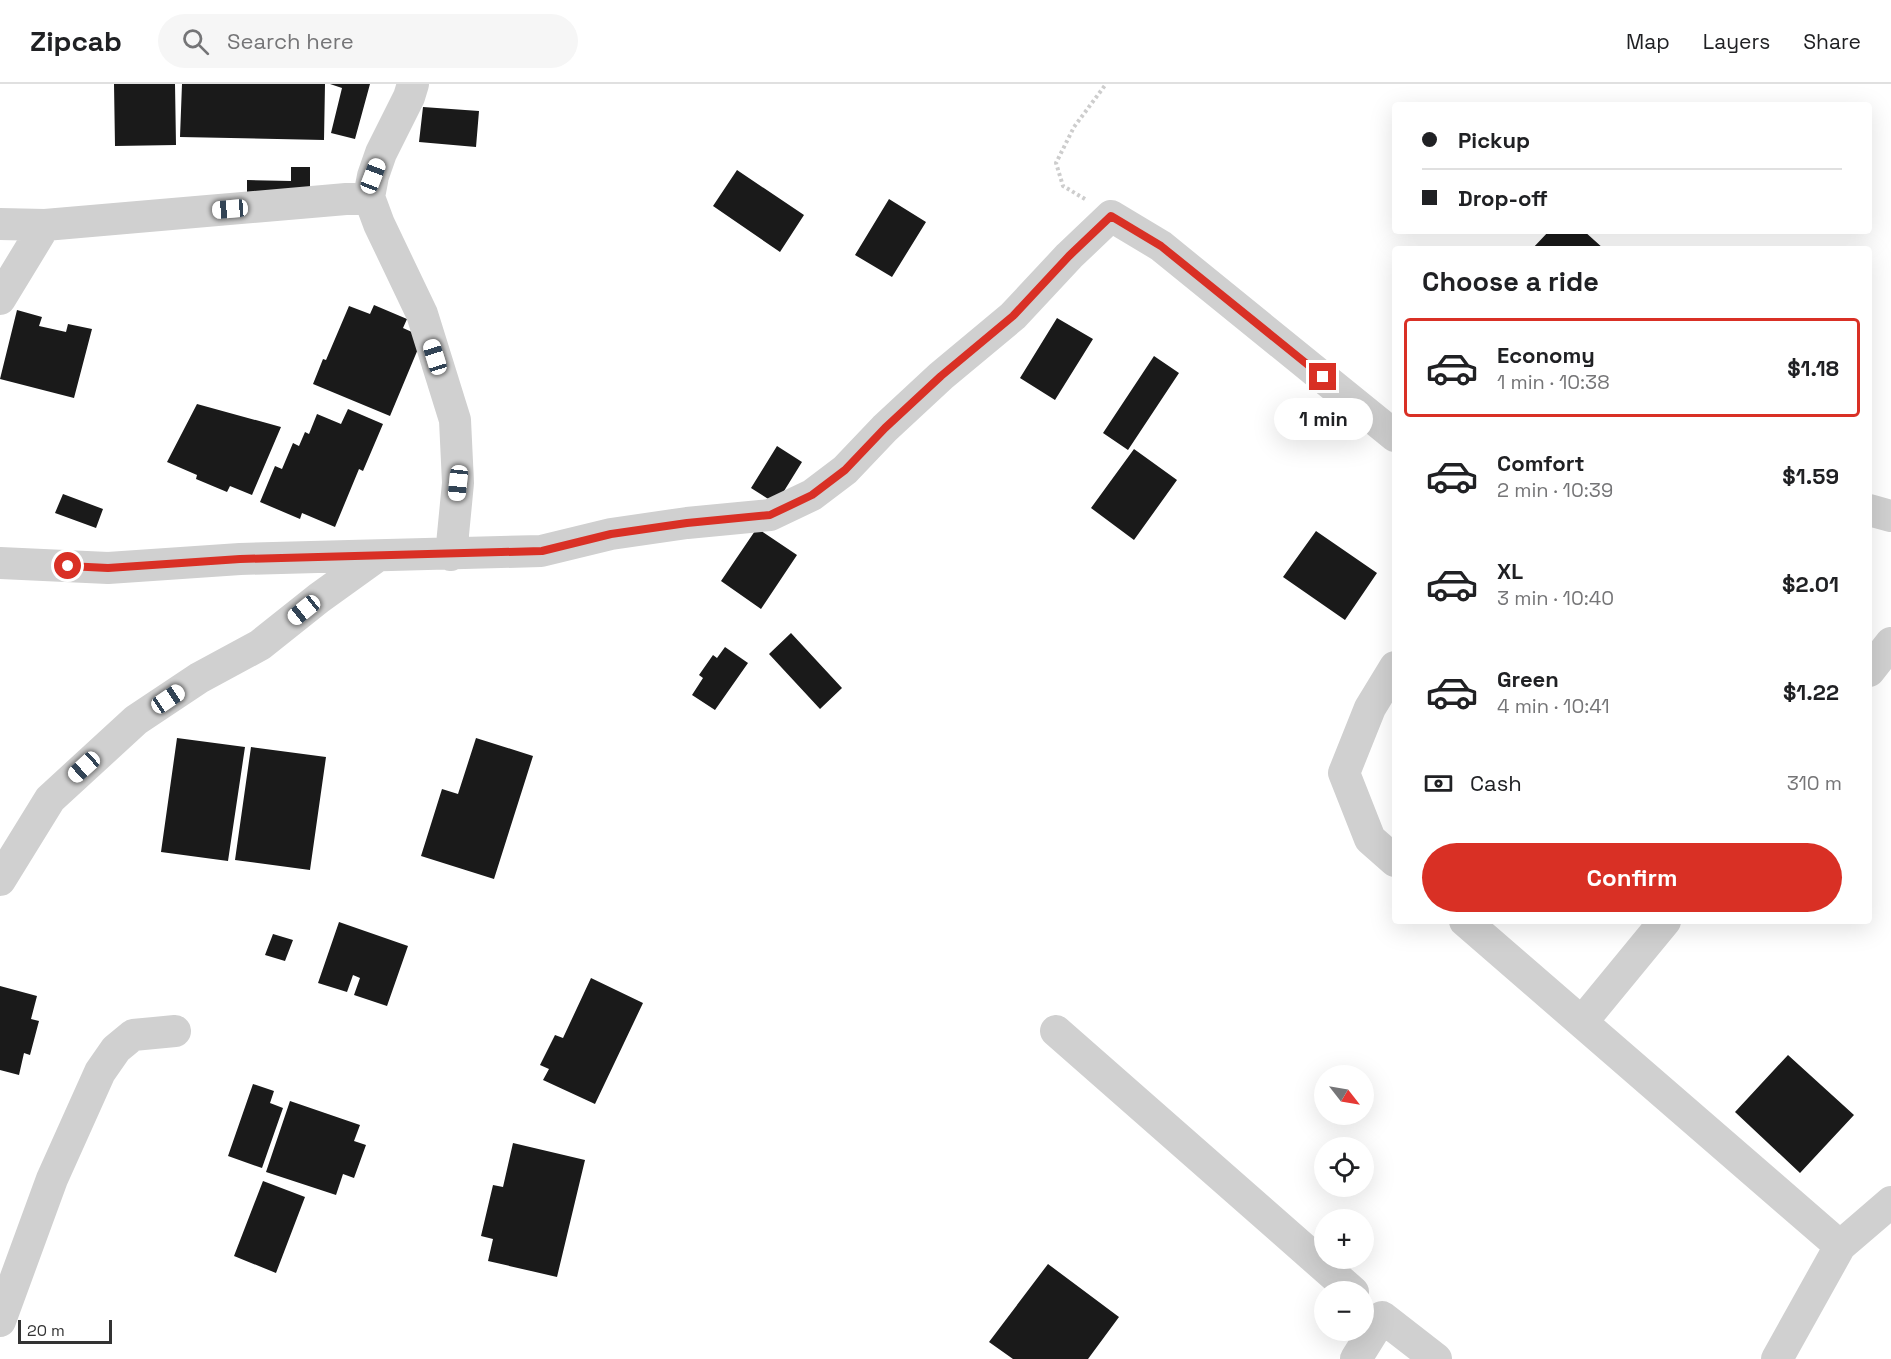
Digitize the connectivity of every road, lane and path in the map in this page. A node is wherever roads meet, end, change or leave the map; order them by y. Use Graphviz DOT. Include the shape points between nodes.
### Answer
graph roads {
  1 [pos="413,84"];
  2 [pos="1106,84"];
  3 [pos="369,197"];
  4 [pos="1111,216"];
  5 [pos="0,224"];
  6 [pos="45,225"];
  7 [pos="0,299"];
  8 [pos="1392,433"];
  9 [pos="1872,511"];
  10 [pos="1891,516"];
  11 [pos="451,555"];
  12 [pos="376,557"];
  13 [pos="0,563"];
  14 [pos="1891,643"];
  15 [pos="1872,667"];
  16 [pos="1392,672"];
  17 [pos="1392,858"];
  18 [pos="0,880"];
  19 [pos="1468,924"];
  20 [pos="1663,924"];
  21 [pos="1582,1022"];
  22 [pos="175,1031"];
  23 [pos="1056,1031"];
  24 [pos="1891,1202"];
  25 [pos="1840,1246"];
  26 [pos="1340,1281"];
  27 [pos="1374,1310"];
  28 [pos="0,1321"];
  29 [pos="1362,1341"];
  30 [pos="1356,1359"];
  31 [pos="1436,1359"];
  32 [pos="1777,1359"];
  1 -- 3 [label="street" via="377,164"];
  2 -- 4 [label="path" via="1074,127 1056,164 1064,186"];
  3 -- 6 [label="street"];
  3 -- 11 [label="street" via="422,314 455,420 458,483"];
  4 -- 8 [label="street" via="1161,246"];
  4 -- 11 [label="street" via="1013,316 941,376 845,470 812,495 770,515 611,534 542,551"];
  5 -- 6 [label="street"];
  6 -- 7 [label="street"];
  9 -- 10 [label="street"];
  11 -- 12 [label="street"];
  12 -- 13 [label="street" via="240,559 108,568"];
  12 -- 18 [label="street" via="260,645 199,678 136,720 50,799"];
  14 -- 15 [label="street"];
  16 -- 17 [label="street" via="1370,708 1344,773 1370,839"];
  19 -- 21 [label="street"];
  20 -- 21 [label="street"];
  21 -- 25 [label="street"];
  22 -- 28 [label="street" via="133,1035 116,1048 100,1072 52,1179"];
  23 -- 26 [label="street"];
  24 -- 25 [label="street"];
  25 -- 32 [label="street"];
  27 -- 31 [label="street"];
  29 -- 30 [label="street"];
}
